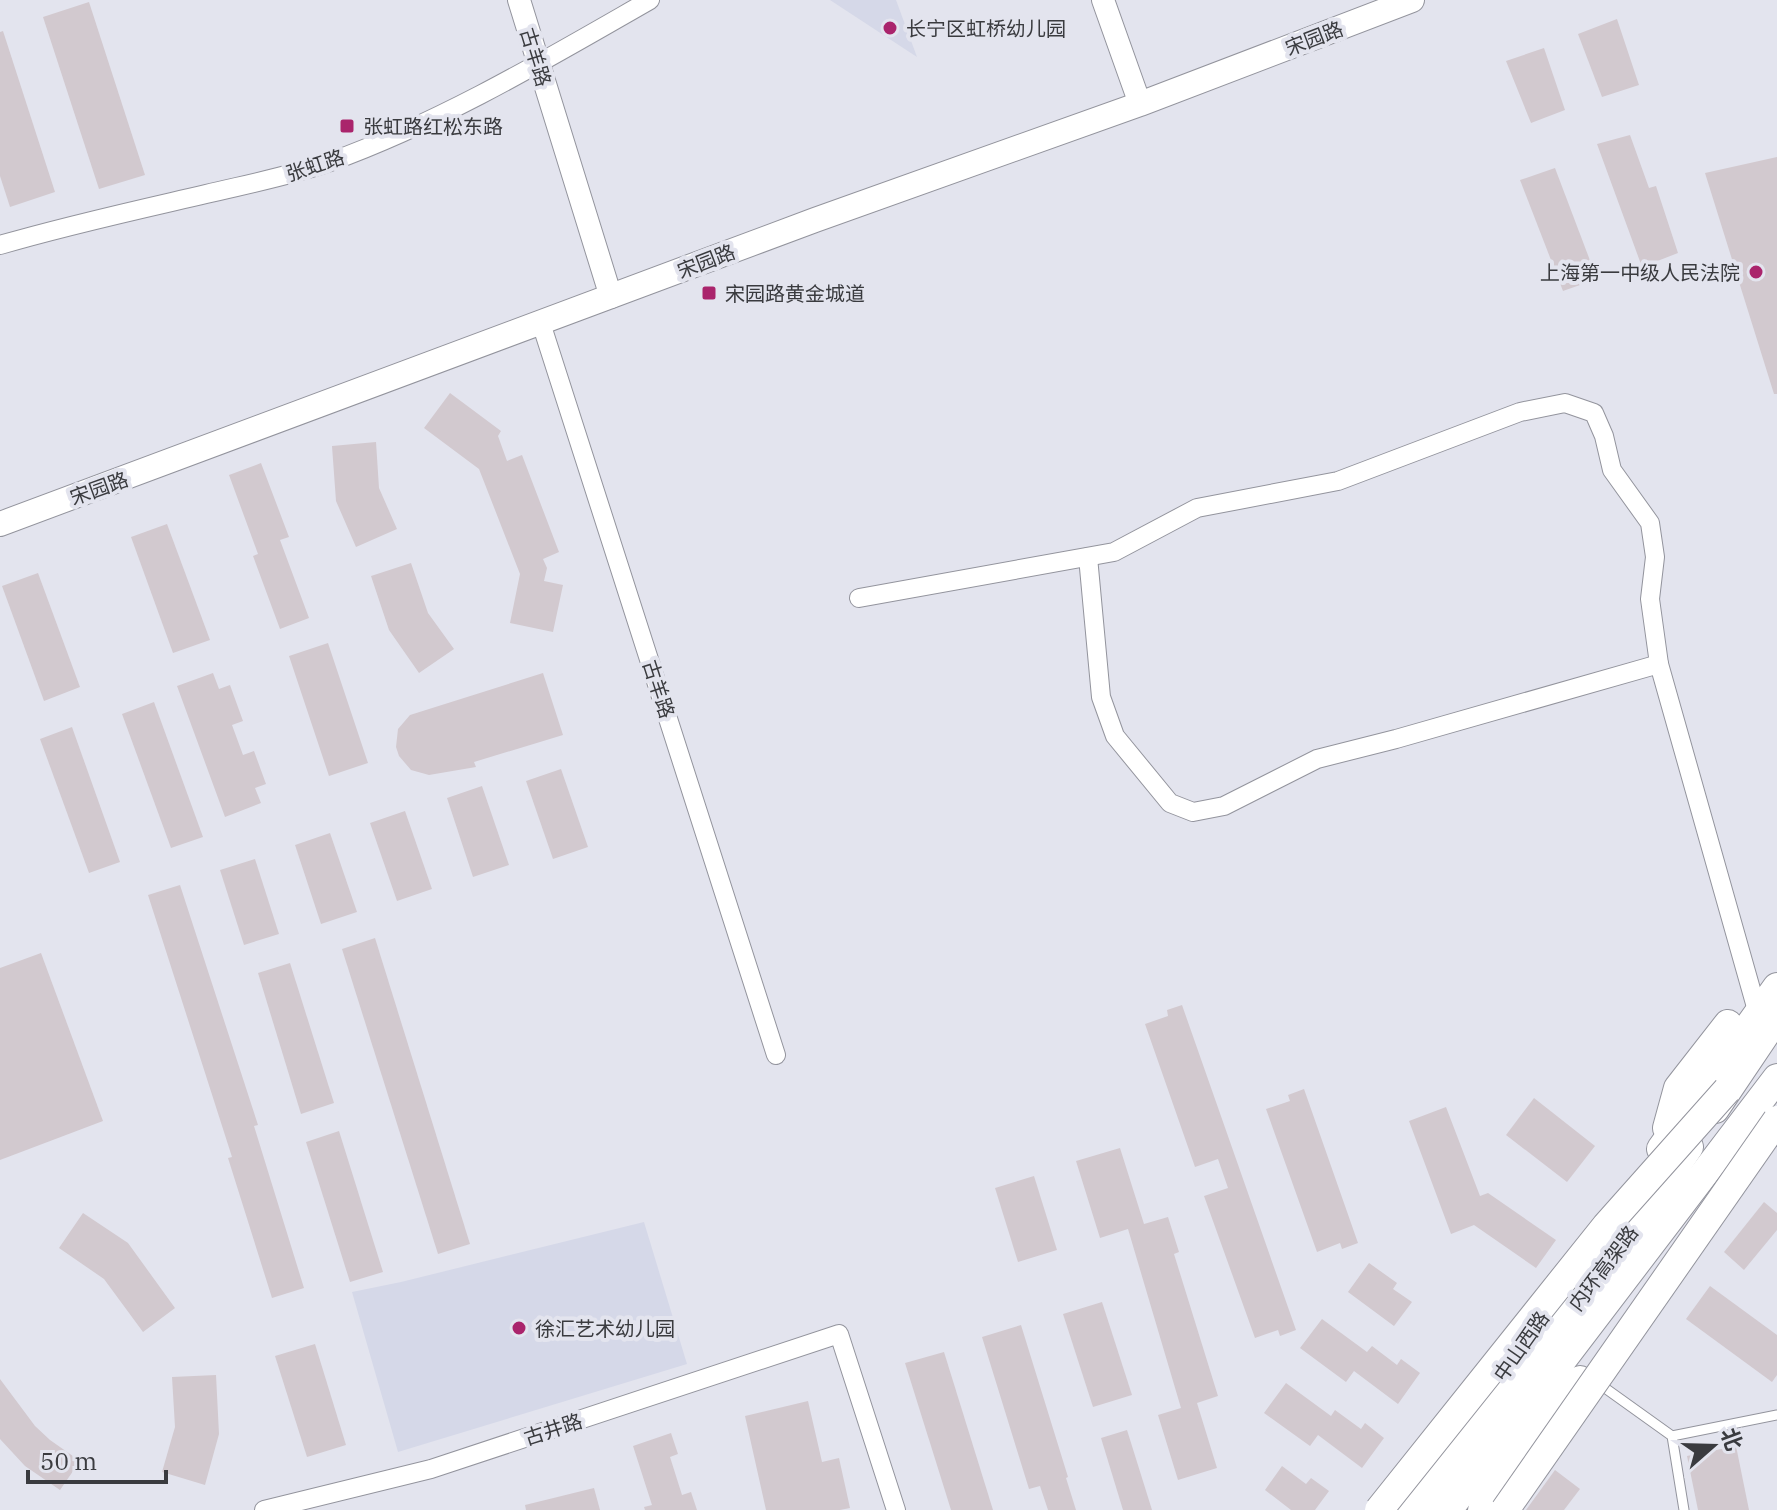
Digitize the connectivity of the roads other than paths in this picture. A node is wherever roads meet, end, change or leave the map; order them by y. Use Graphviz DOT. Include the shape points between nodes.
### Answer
graph roads {
  1 [pos="519,0"];
  2 [pos="650,0"];
  3 [pos="1103,0"];
  4 [pos="1412,0"];
  5 [pos="539,64"];
  6 [pos="1140,104"];
  7 [pos="0,245"];
  8 [pos="611,297"];
  9 [pos="541,323"];
  10 [pos="0,524"];
  11 [pos="1088,557"];
  12 [pos="859,598"];
  13 [pos="1659,664"];
  14 [pos="1777,971"];
  15 [pos="1766,1003"];
  16 [pos="776,1055"];
  17 [pos="1777,1078"];
  18 [pos="1727,1090"];
  19 [pos="1777,1106"];
  20 [pos="1770,1135"];
  21 [pos="1585,1374"];
  22 [pos="1777,1415"];
  23 [pos="1672,1436"];
  24 [pos="264,1510"];
  25 [pos="896,1510"];
  26 [pos="1379,1510"];
  27 [pos="1404,1510"];
  28 [pos="1418,1510"];
  29 [pos="1448,1510"];
  30 [pos="1482,1510"];
  31 [pos="1505,1510"];
  32 [pos="1684,1510"];
  1 -- 5 [label="street, 古羊路"];
  2 -- 5 [label="street, 张虹路"];
  3 -- 6 [label="street"];
  4 -- 6 [label="main road, 宋园路"];
  5 -- 7 [label="street, 张虹路" via="409,130 330,162"];
  5 -- 8 [label="street, 古羊路"];
  6 -- 8 [label="main road, 宋园路"];
  8 -- 9 [label="main road, 宋园路"];
  9 -- 10 [label="main road, 宋园路"];
  9 -- 16 [label="street, 古羊路"];
  11 -- 12 [label="street"];
  11 -- 13 [label="street" via="1101,697 1115,736 1170,803 1193,812 1224,806 1317,759"];
  11 -- 13 [label="street" via="1114,552 1197,508 1338,481 1520,412 1565,403 1594,413 1612,470 1650,523 1655,557 1650,599"];
  13 -- 15 [label="street"];
  14 -- 15 [label="main road"];
  15 -- 18 [label="main road, 内环高架路"];
  15 -- 27 [label="main road, 中山西路"];
  17 -- 29 [label="main road, 内环高架路"];
  18 -- 26 [label="main road, bridge" via="1606,1226"];
  18 -- 28 [label="main road, 内环高架路, bridge" via="1639,1221"];
  19 -- 20 [label="main road"];
  20 -- 21 [label="main road"];
  20 -- 31 [label="main road, bridge"];
  21 -- 23 [label="lane"];
  21 -- 30 [label="main road"];
  22 -- 23 [label="lane"];
  23 -- 32 [label="lane"];
  24 -- 25 [label="street, 古井路" via="431,1469 839,1334"];
}
